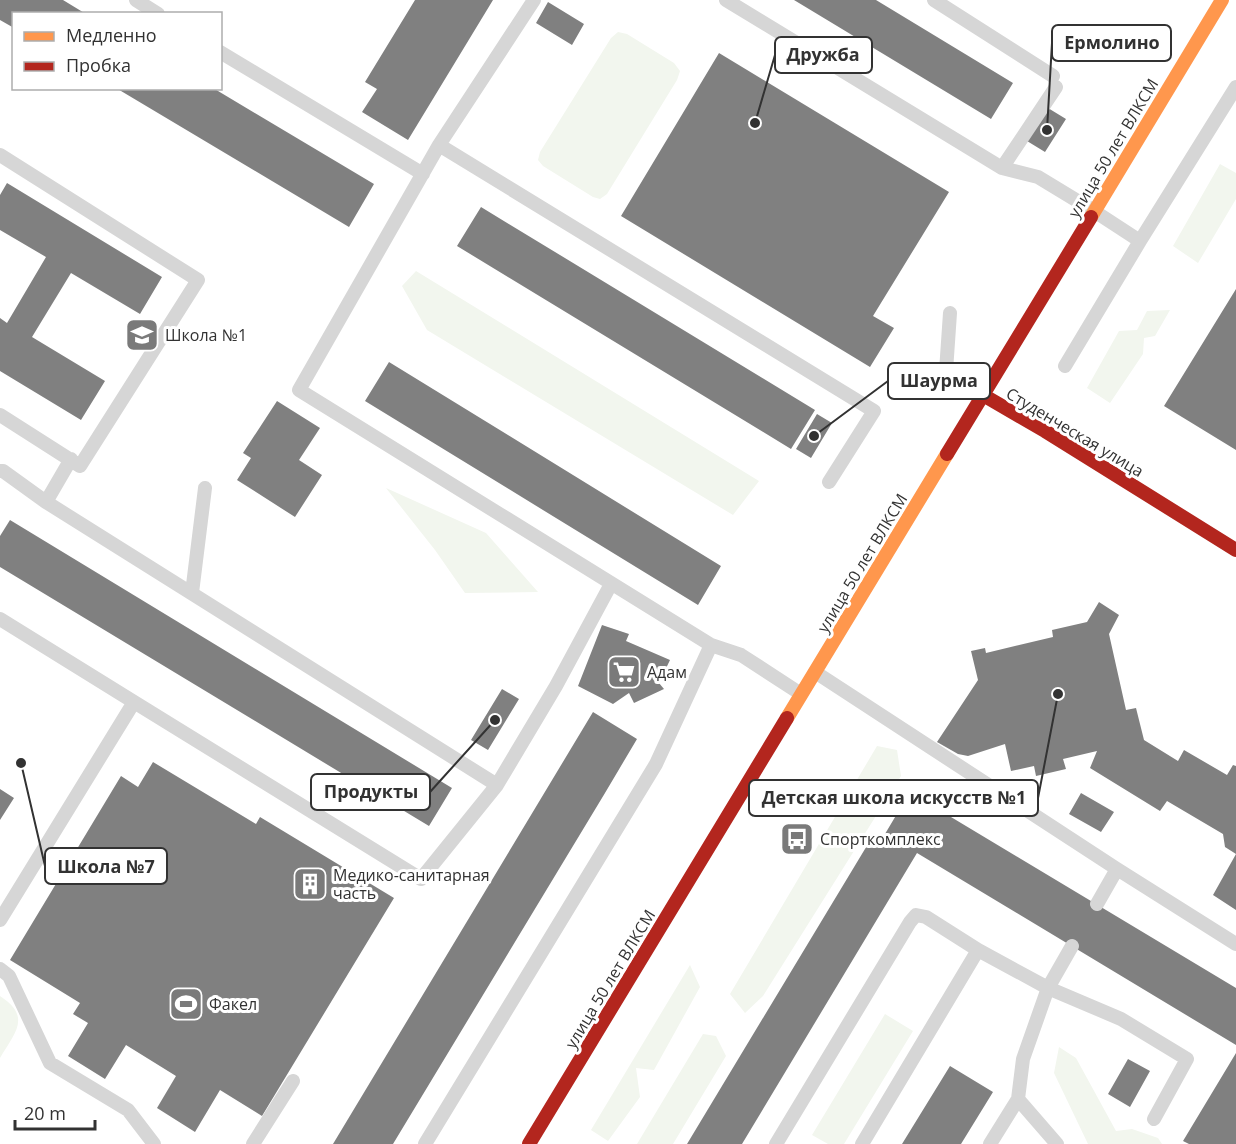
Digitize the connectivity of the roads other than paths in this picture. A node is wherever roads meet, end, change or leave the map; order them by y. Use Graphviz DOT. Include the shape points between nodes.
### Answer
graph roads {
  1 [pos="136,0"];
  2 [pos="534,0"];
  3 [pos="726,0"];
  4 [pos="934,0"];
  5 [pos="1222,0"];
  6 [pos="155,12"];
  7 [pos="222,53"];
  8 [pos="1236,87"];
  9 [pos="440,145"];
  10 [pos="1,157"];
  11 [pos="1002,168"];
  12 [pos="423,174"];
  13 [pos="1094,211"];
  14 [pos="1140,241"];
  15 [pos="950,313"];
  16 [pos="1065,366"];
  17 [pos="983,395"];
  18 [pos="0,415"];
  19 [pos="71,459"];
  20 [pos="0,471"];
  21 [pos="829,482"];
  22 [pos="206,488"];
  23 [pos="46,502"];
  24 [pos="1236,549"];
  25 [pos="611,584"];
  26 [pos="192,593"];
  27 [pos="0,620"];
  28 [pos="711,645"];
  29 [pos="815,672"];
  30 [pos="801,694"];
  31 [pos="134,702"];
  32 [pos="497,784"];
  33 [pos="1117,869"];
  34 [pos="1097,904"];
  35 [pos="0,920"];
  36 [pos="1236,944"];
  37 [pos="1072,946"];
  38 [pos="978,950"];
  39 [pos="0,969"];
  40 [pos="1048,988"];
  41 [pos="293,1082"];
  42 [pos="1018,1099"];
  43 [pos="1154,1119"];
  44 [pos="154,1144"];
  45 [pos="254,1144"];
  46 [pos="425,1144"];
  47 [pos="529,1144"];
  48 [pos="776,1144"];
  49 [pos="862,1144"];
  50 [pos="990,1144"];
  51 [pos="1057,1144"];
  1 -- 6 [label="lane"];
  2 -- 9 [label="lane"];
  3 -- 11 [label="lane"];
  4 -- 11 [label="lane" via="1054,81"];
  5 -- 13 [label="main road, улица 50 лет ВЛКСМ"];
  7 -- 12 [label="lane"];
  8 -- 14 [label="lane"];
  9 -- 12 [label="lane"];
  9 -- 21 [label="lane" via="874,411"];
  10 -- 19 [label="lane" via="198,280 81,466"];
  11 -- 13 [label="lane" via="1038,177"];
  12 -- 25 [label="lane" via="299,390"];
  13 -- 14 [label="lane"];
  13 -- 17 [label="main road, улица 50 лет ВЛКСМ"];
  14 -- 16 [label="lane"];
  15 -- 17 [label="lane, Студенческая улица" via="946,371"];
  17 -- 24 [label="main road, Студенческая улица"];
  17 -- 29 [label="main road, улица 50 лет ВЛКСМ"];
  18 -- 19 [label="lane"];
  19 -- 23 [label="lane"];
  20 -- 23 [label="lane"];
  22 -- 26 [label="lane"];
  23 -- 26 [label="lane"];
  25 -- 28 [label="lane"];
  25 -- 32 [label="lane"];
  26 -- 32 [label="lane"];
  27 -- 31 [label="lane"];
  28 -- 30 [label="lane" via="741,655"];
  28 -- 46 [label="lane" via="656,764"];
  29 -- 30 [label="main road, улица 50 лет ВЛКСМ"];
  29 -- 33 [label="lane"];
  30 -- 47 [label="main road, улица 50 лет ВЛКСМ"];
  31 -- 32 [label="lane" via="421,879"];
  31 -- 35 [label="lane"];
  33 -- 34 [label="lane"];
  33 -- 36 [label="lane"];
  37 -- 40 [label="lane"];
  38 -- 40 [label="lane"];
  38 -- 48 [label="lane" via="926,917 916,915"];
  38 -- 49 [label="lane"];
  39 -- 44 [label="lane" via="9,976 50,1063 128,1110"];
  40 -- 42 [label="lane" via="1023,1059"];
  40 -- 43 [label="lane" via="1121,1020 1187,1059"];
  41 -- 45 [label="lane"];
  42 -- 50 [label="lane"];
  42 -- 51 [label="lane"];
}
